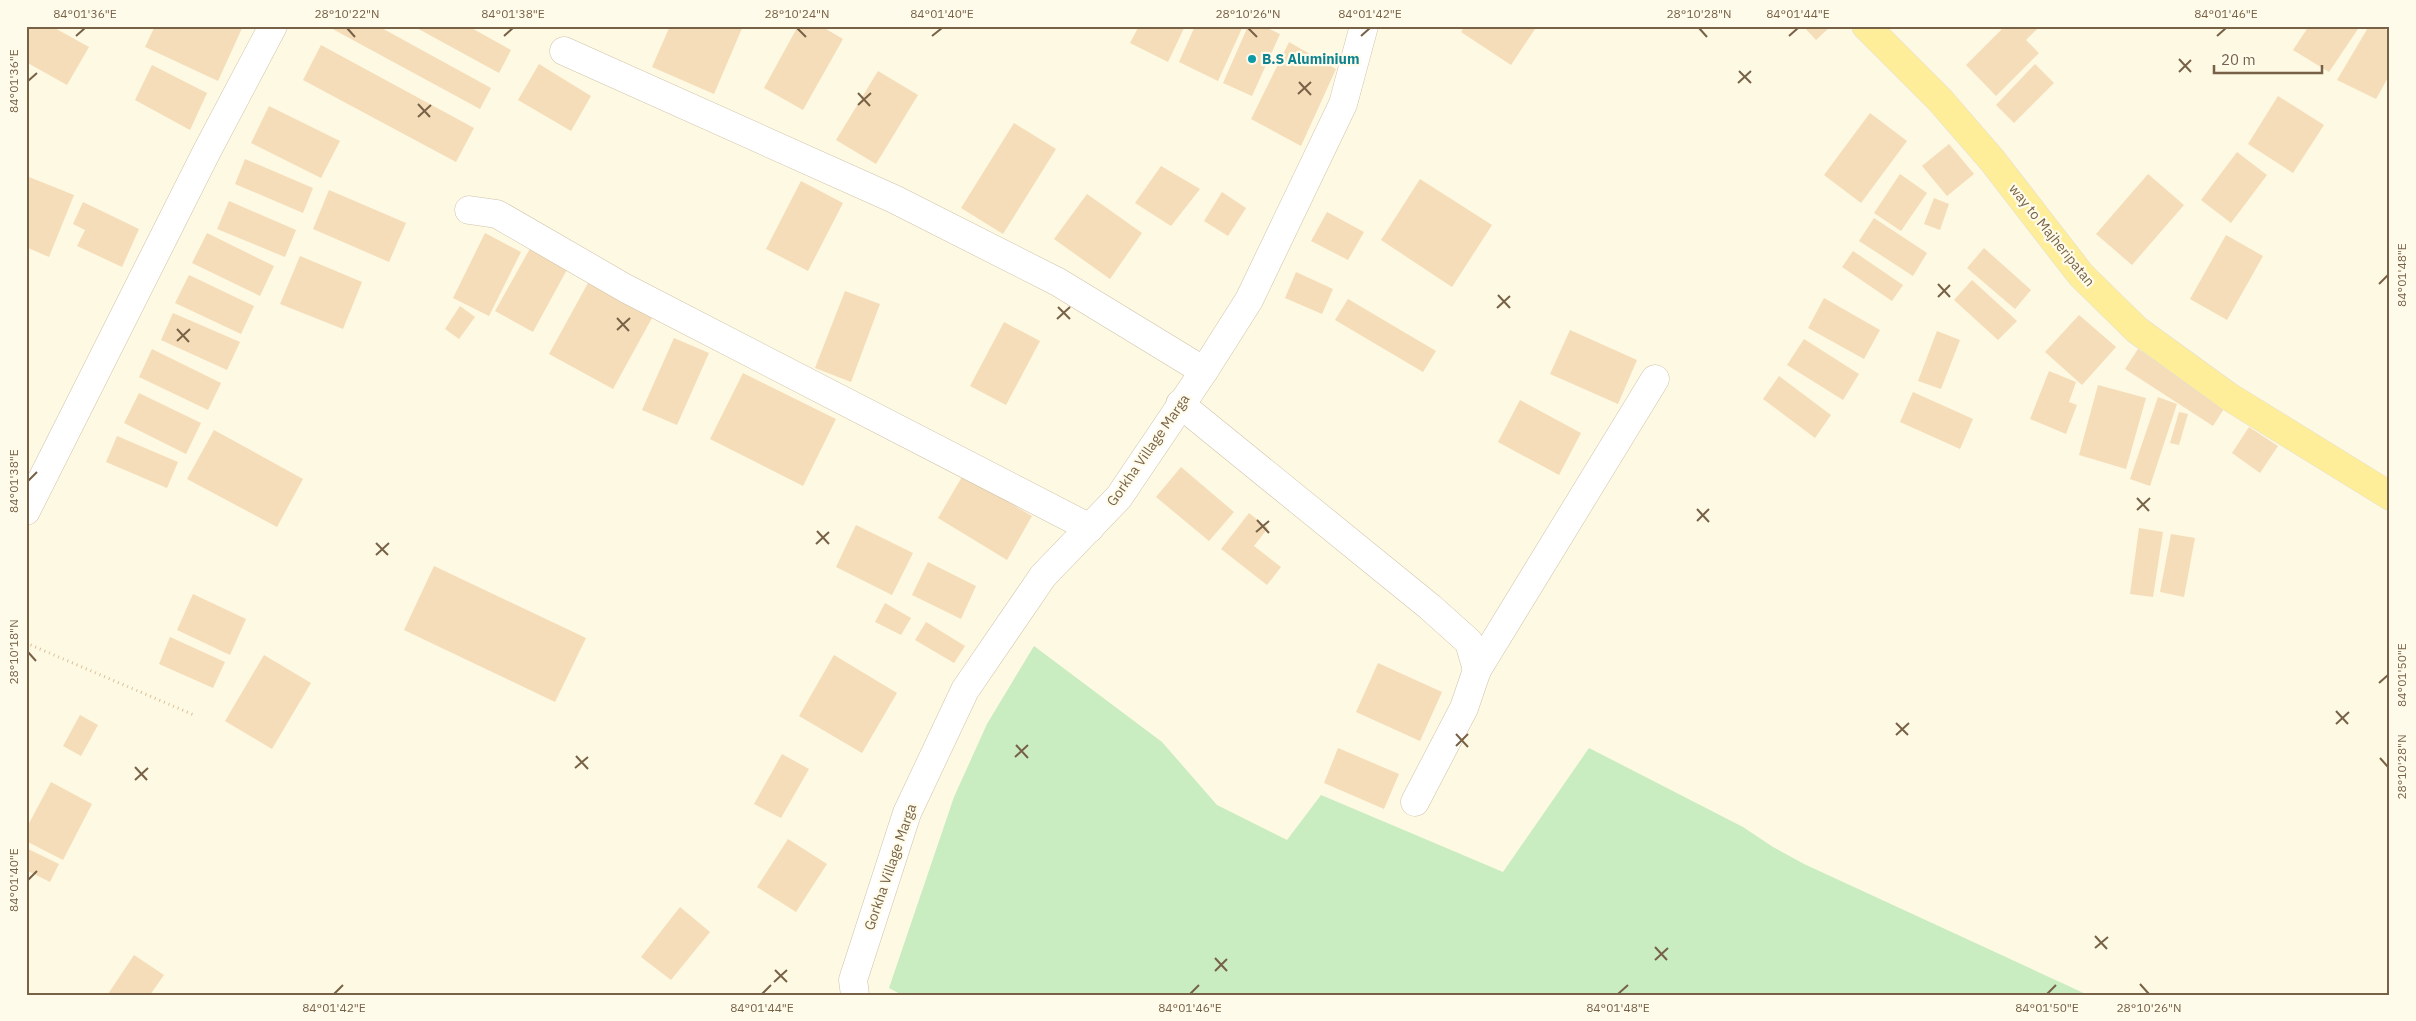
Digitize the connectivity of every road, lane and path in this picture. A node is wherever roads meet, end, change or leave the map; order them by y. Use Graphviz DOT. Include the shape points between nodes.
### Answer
graph roads {
  1 [pos="273,26"];
  2 [pos="1364,26"];
  3 [pos="1866,26"];
  4 [pos="564,51"];
  5 [pos="469,210"];
  6 [pos="1204,371"];
  7 [pos="1655,379"];
  8 [pos="1180,404"];
  9 [pos="2390,496"];
  10 [pos="26,511"];
  11 [pos="1090,528"];
  12 [pos="26,643"];
  13 [pos="1477,670"];
  14 [pos="194,715"];
  15 [pos="1415,802"];
  16 [pos="855,995"];
  1 -- 10 [label="street" via="207,150"];
  2 -- 6 [label="street, Gorkha Village Marga" via="1342,104 1327,139 1249,300"];
  3 -- 9 [label="main road, way to Majheripatan" via="1940,100 1992,160 2081,274 2137,330 2228,396"];
  4 -- 6 [label="street" via="894,199 1058,282"];
  5 -- 11 [label="street" via="497,214 626,288"];
  6 -- 8 [label="street, Gorkha Village Marga"];
  7 -- 13 [label="street"];
  8 -- 11 [label="street, Gorkha Village Marga" via="1119,497"];
  8 -- 13 [label="street" via="1469,642"];
  11 -- 16 [label="street, Gorkha Village Marga" via="1043,576 964,690 906,813 853,980"];
  12 -- 14 [label="path"];
  13 -- 15 [label="street" via="1464,708"];
}
